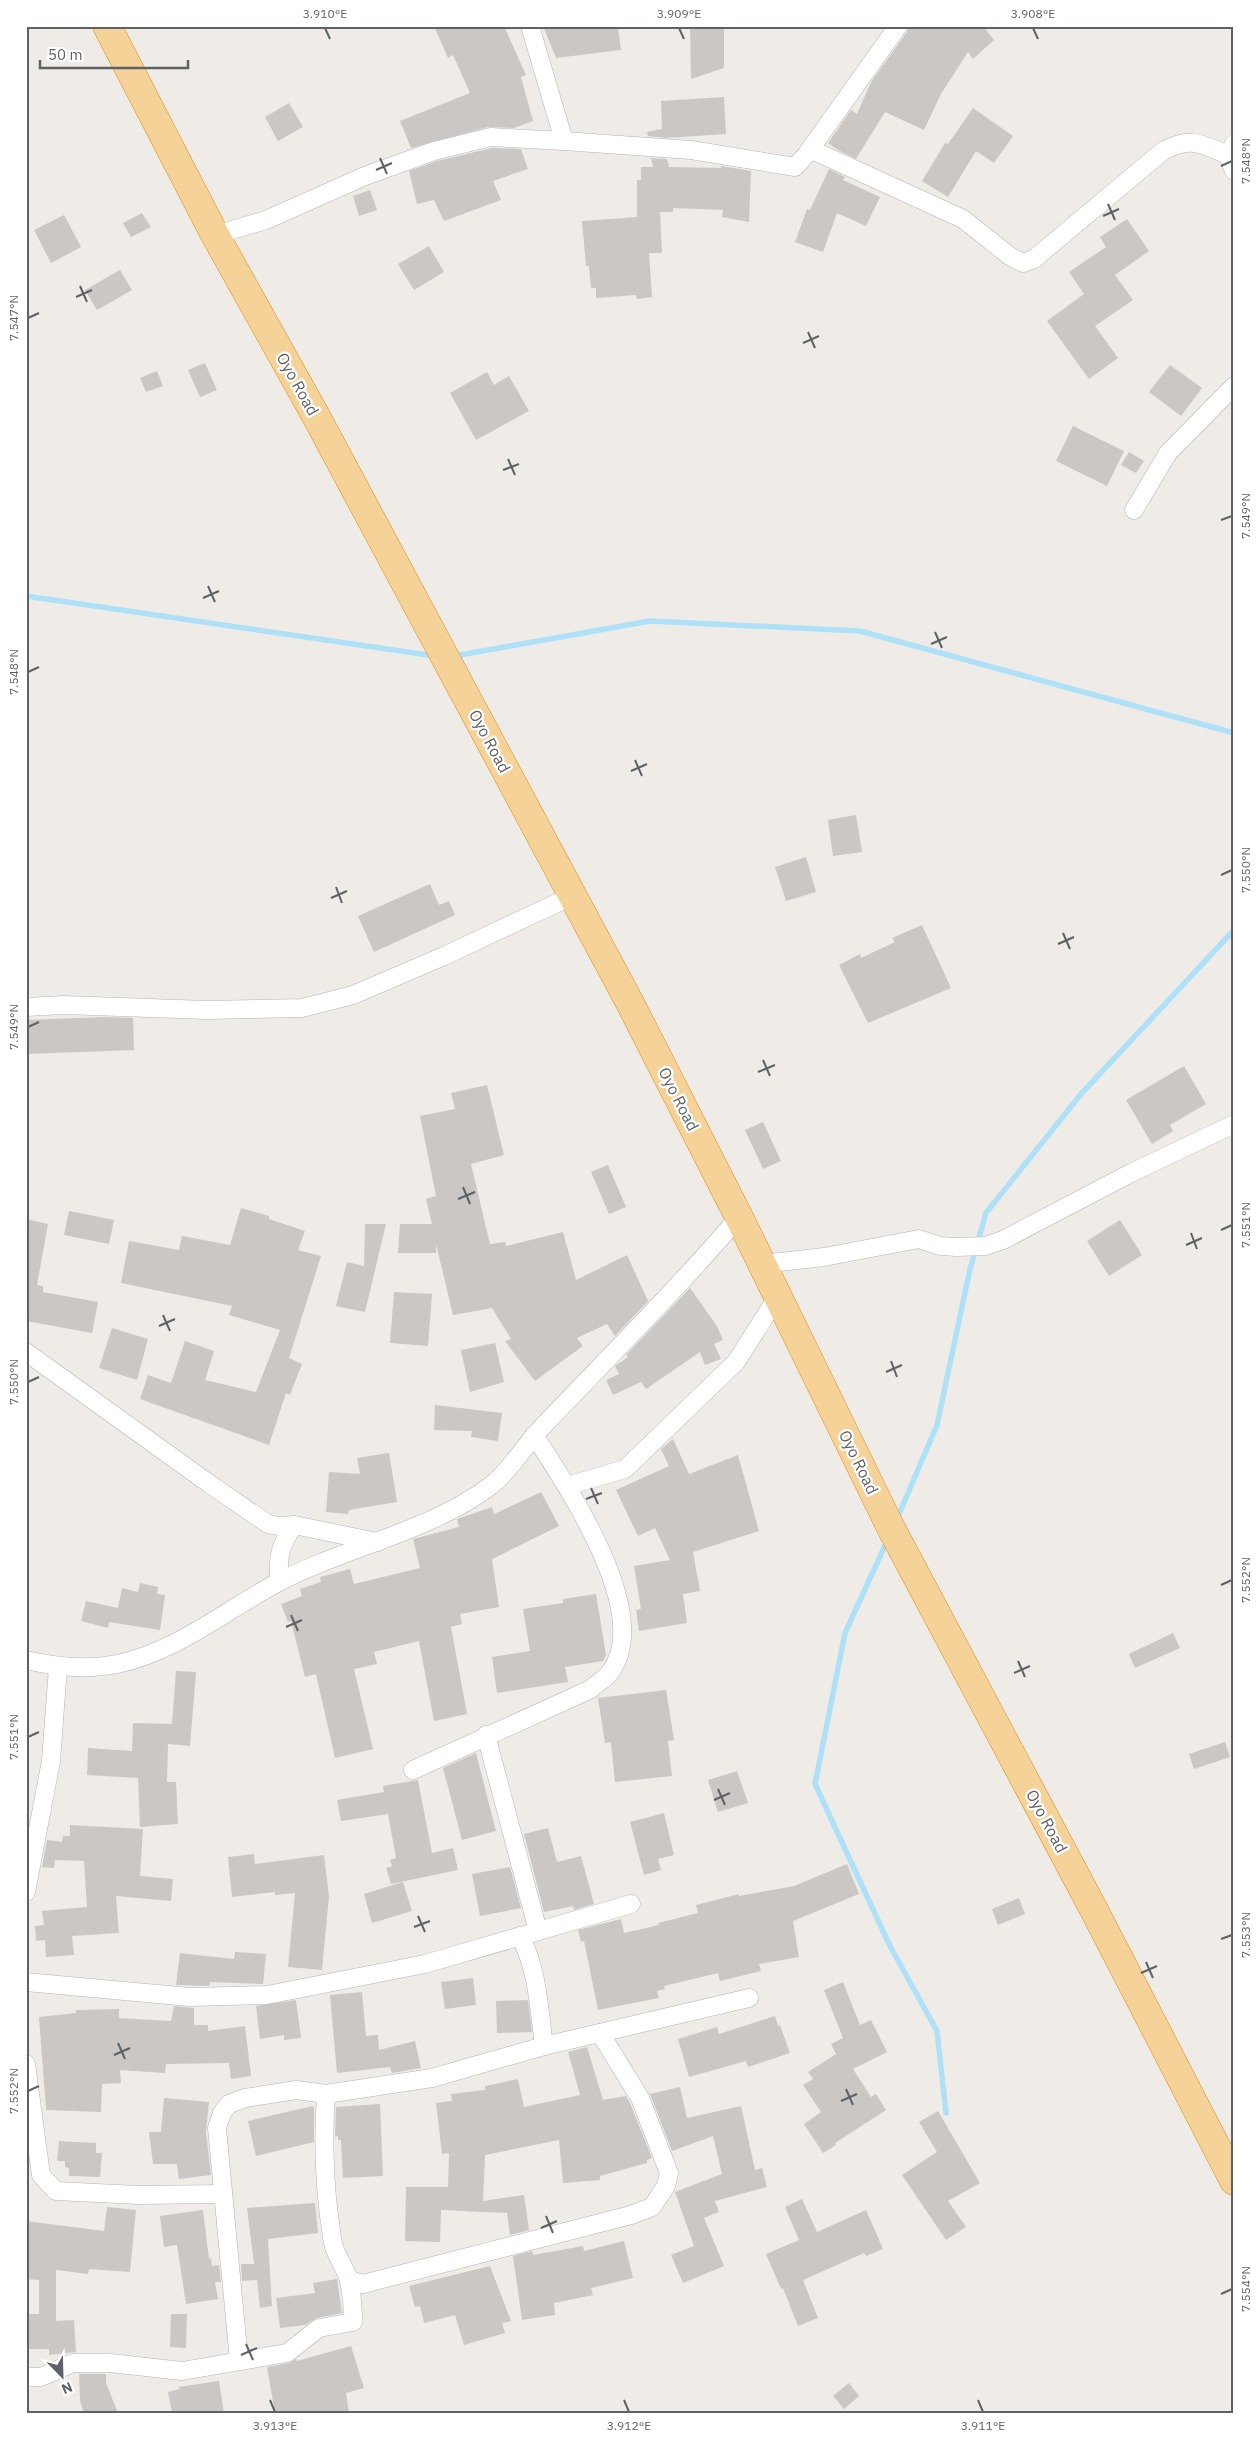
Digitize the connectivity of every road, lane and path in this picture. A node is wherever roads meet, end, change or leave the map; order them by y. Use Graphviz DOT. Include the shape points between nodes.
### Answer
graph roads {
  1 [pos="107,26"];
  2 [pos="530,26"];
  3 [pos="898,26"];
  4 [pos="564,141"];
  5 [pos="810,149"];
  6 [pos="1232,157"];
  7 [pos="215,235"];
  8 [pos="1234,386"];
  9 [pos="1134,510"];
  10 [pos="572,896"];
  11 [pos="26,1006"];
  12 [pos="1234,1124"];
  13 [pos="739,1217"];
  14 [pos="762,1264"];
  15 [pos="778,1296"];
  16 [pos="26,1352"];
  17 [pos="534,1435"];
  18 [pos="567,1486"];
  19 [pos="294,1525"];
  20 [pos="377,1542"];
  21 [pos="279,1582"];
  22 [pos="26,1660"];
  23 [pos="58,1667"];
  24 [pos="486,1735"];
  25 [pos="413,1770"];
  26 [pos="26,1892"];
  27 [pos="631,1904"];
  28 [pos="538,1931"];
  29 [pos="520,1936"];
  30 [pos="26,1982"];
  31 [pos="749,1998"];
  32 [pos="600,2033"];
  33 [pos="544,2046"];
  34 [pos="26,2064"];
  35 [pos="326,2094"];
  36 [pos="1234,2181"];
  37 [pos="223,2194"];
  38 [pos="349,2280"];
  39 [pos="239,2361"];
  40 [pos="26,2377"];
  1 -- 7 [label="highway, Oyo Road"];
  2 -- 4 [label="street"];
  3 -- 5 [label="street"];
  4 -- 5 [label="street" via="691,150 795,167"];
  4 -- 7 [label="street" via="490,137 434,151 366,176 266,220"];
  5 -- 6 [label="street" via="963,219 1023,263 1034,259 1163,150 1179,142 1194,141"];
  7 -- 10 [label="highway, Oyo Road" via="331,444"];
  8 -- 9 [label="street" via="1168,453"];
  10 -- 11 [label="street" via="353,995 302,1008 207,1010"];
  10 -- 13 [label="highway, Oyo Road"];
  12 -- 14 [label="street" via="1003,1240 985,1246 940,1246 919,1239 824,1257"];
  13 -- 14 [label="highway, Oyo Road"];
  13 -- 17 [label="street" via="685,1279"];
  14 -- 15 [label="highway, Oyo Road"];
  15 -- 18 [label="street" via="736,1362 625,1469"];
  15 -- 36 [label="highway, Oyo Road" via="892,1530"];
  16 -- 19 [label="street" via="268,1524"];
  17 -- 18 [label="street"];
  17 -- 20 [label="street" via="492,1486 443,1513"];
  18 -- 24 [label="street" via="599,1544 612,1581 621,1618 622,1646 611,1671 591,1688"];
  19 -- 20 [label="street"];
  19 -- 21 [label="street" via="278,1554"];
  20 -- 21 [label="street"];
  21 -- 23 [label="street" via="188,1635 145,1655 117,1664"];
  22 -- 23 [label="street"];
  23 -- 26 [label="street" via="51,1761"];
  24 -- 25 [label="street"];
  24 -- 28 [label="street"];
  27 -- 28 [label="street"];
  28 -- 29 [label="street"];
  29 -- 30 [label="street" via="425,1964 267,1995 190,1997"];
  29 -- 33 [label="street" via="529,1952 536,1978"];
  31 -- 32 [label="street"];
  32 -- 33 [label="street"];
  32 -- 38 [label="street" via="640,2098 669,2173 666,2186 652,2207 363,2284"];
  33 -- 35 [label="street" via="432,2078"];
  34 -- 37 [label="street" via="41,2175 56,2191 138,2195"];
  35 -- 37 [label="street" via="296,2090 272,2092 229,2104 217,2128"];
  35 -- 38 [label="street" via="323,2137 333,2246"];
  37 -- 39 [label="street"];
  38 -- 39 [label="street" via="353,2322 318,2328 287,2353"];
  39 -- 40 [label="street" via="182,2372 110,2363 73,2363 41,2377"];
}
